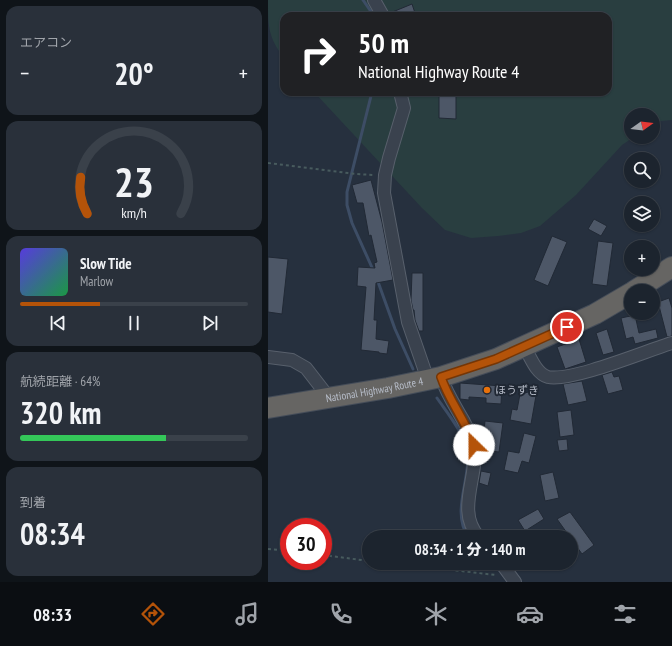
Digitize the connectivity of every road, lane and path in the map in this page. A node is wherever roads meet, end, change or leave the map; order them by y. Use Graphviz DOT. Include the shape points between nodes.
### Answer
graph roads {
  1 [pos="374,0"];
  2 [pos="381,12"];
  3 [pos="401,96"];
  4 [pos="268,163"];
  5 [pos="385,175"];
  6 [pos="672,267"];
  7 [pos="645,284"];
  8 [pos="624,297"];
  9 [pos="672,343"];
  10 [pos="524,346"];
  11 [pos="268,357"];
  12 [pos="435,378"];
  13 [pos="330,399"];
  14 [pos="268,408"];
  15 [pos="474,530"];
  16 [pos="268,549"];
  17 [pos="280,550"];
  18 [pos="332,556"];
  19 [pos="362,560"];
  20 [pos="449,570"];
  21 [pos="506,570"];
  22 [pos="500,576"];
  23 [pos="515,582"];
  1 -- 2 [label="street"];
  3 -- 5 [label="street" via="404,108"];
  4 -- 5 [label="path"];
  5 -- 12 [label="street" via="384,193 408,322"];
  6 -- 7 [label="highway"];
  8 -- 10 [label="highway, National Highway Route 4" via="595,314"];
  9 -- 10 [label="street" via="566,377 548,377 539,371"];
  10 -- 12 [label="highway, National Highway Route 4" via="496,359"];
  11 -- 13 [label="street" via="292,360 306,368"];
  12 -- 13 [label="highway, National Highway Route 4"];
  12 -- 15 [label="street" via="444,387 474,445 467,510"];
  13 -- 14 [label="highway, National Highway Route 4"];
  16 -- 17 [label="path"];
  18 -- 19 [label="path"];
  20 -- 22 [label="path"];
  21 -- 23 [label="street"];
}
